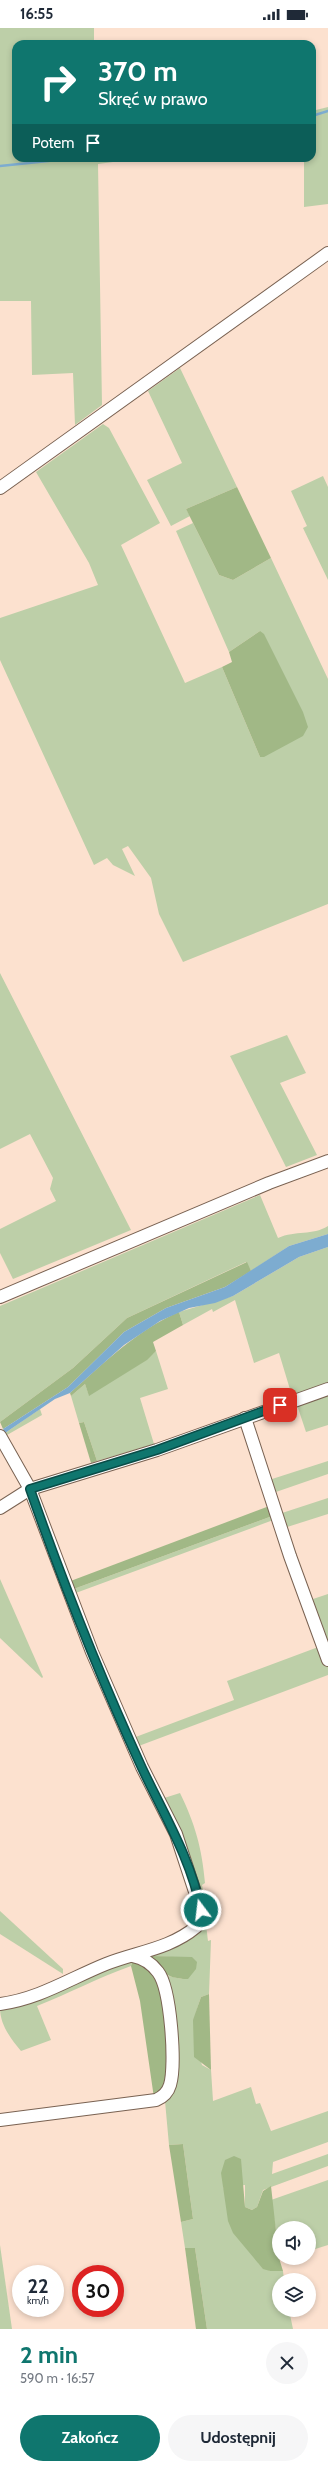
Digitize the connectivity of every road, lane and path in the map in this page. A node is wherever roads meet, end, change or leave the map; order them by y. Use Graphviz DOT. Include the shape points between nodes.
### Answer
graph roads {
  1 [pos="328,253"];
  2 [pos="0,488"];
  3 [pos="328,1161"];
  4 [pos="0,1297"];
  5 [pos="328,1389"];
  6 [pos="245,1418"];
  7 [pos="0,1436"];
  8 [pos="30,1489"];
  9 [pos="0,1508"];
  10 [pos="328,1660"];
  11 [pos="133,1956"];
  12 [pos="0,2004"];
  13 [pos="0,2120"];
  1 -- 2 [label="street"];
  3 -- 4 [label="street" via="262,1186"];
  5 -- 6 [label="street"];
  6 -- 8 [label="street" via="157,1450"];
  6 -- 10 [label="street" via="290,1556"];
  7 -- 8 [label="street"];
  8 -- 9 [label="street"];
  8 -- 11 [label="street" via="80,1622 142,1768 176,1834 199,1901 201,1921 196,1927 161,1947"];
  11 -- 12 [label="street" via="95,1968 34,1996"];
  11 -- 13 [label="street" via="145,1959 159,1973 169,2005 172,2079 166,2093 156,2100"];
}
